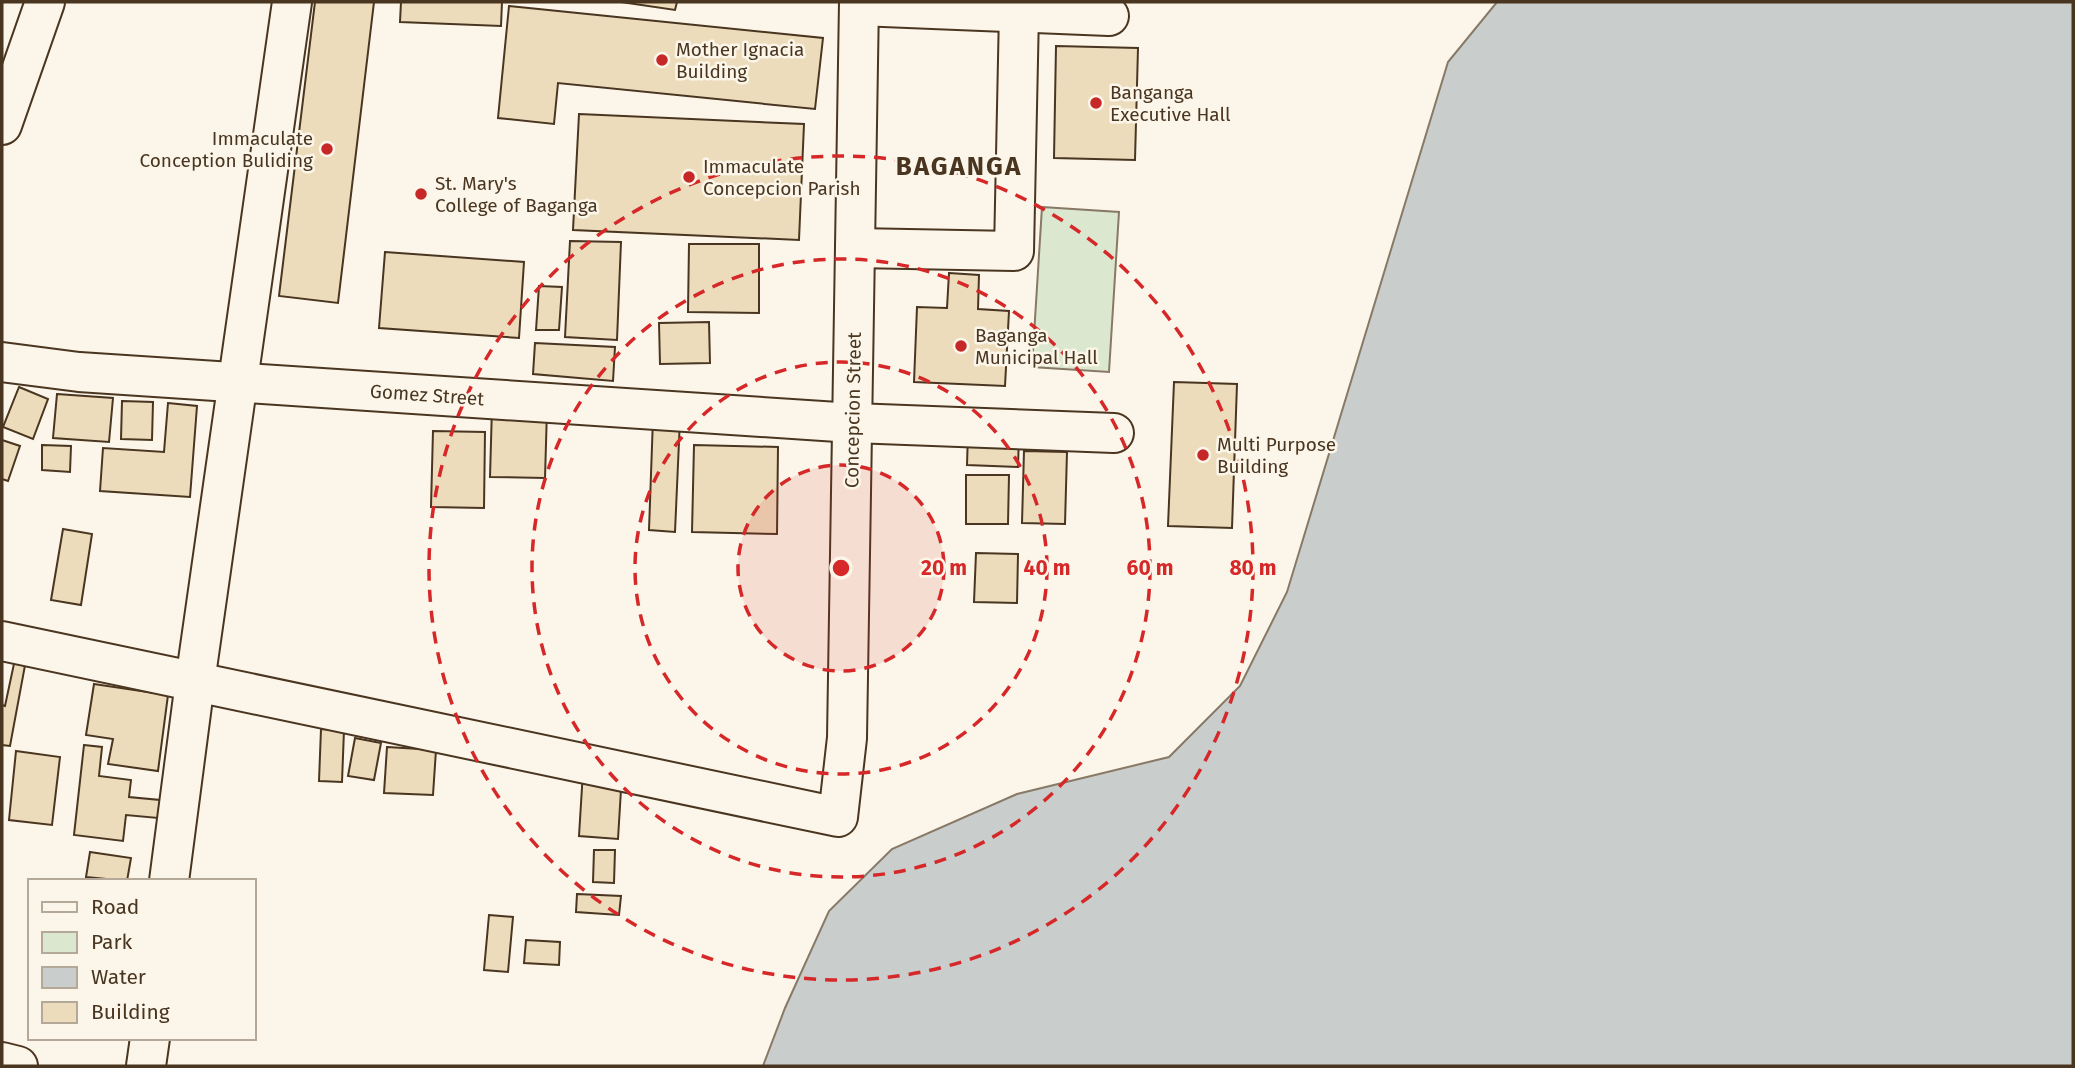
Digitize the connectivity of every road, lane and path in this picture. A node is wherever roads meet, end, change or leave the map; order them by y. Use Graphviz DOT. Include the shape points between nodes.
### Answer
graph roads {
  1 [pos="45,2"];
  2 [pos="292,2"];
  3 [pos="859,4"];
  4 [pos="1019,12"];
  5 [pos="1109,16"];
  6 [pos="2,125"];
  7 [pos="855,248"];
  8 [pos="2,362"];
  9 [pos="237,382"];
  10 [pos="853,423"];
  11 [pos="1114,433"];
  12 [pos="2,641"];
  13 [pos="195,682"];
  14 [pos="169,879"];
  15 [pos="150,1040"];
  16 [pos="2,1062"];
  17 [pos="18,1066"];
  18 [pos="146,1066"];
  1 -- 6 [label="street"];
  2 -- 9 [label="street"];
  3 -- 4 [label="street"];
  3 -- 7 [label="street, Concepcion Street"];
  4 -- 5 [label="street"];
  4 -- 7 [label="street" via="1014,251"];
  7 -- 10 [label="street, Concepcion Street"];
  8 -- 9 [label="street, Gomez Street"];
  9 -- 10 [label="street, Gomez Street"];
  9 -- 13 [label="street"];
  10 -- 11 [label="street, Gomez Street"];
  10 -- 13 [label="street, Concepcion Street" via="848,737 838,817"];
  12 -- 13 [label="street"];
  13 -- 14 [label="street"];
  15 -- 18 [label="street"];
  16 -- 17 [label="street"];
}
